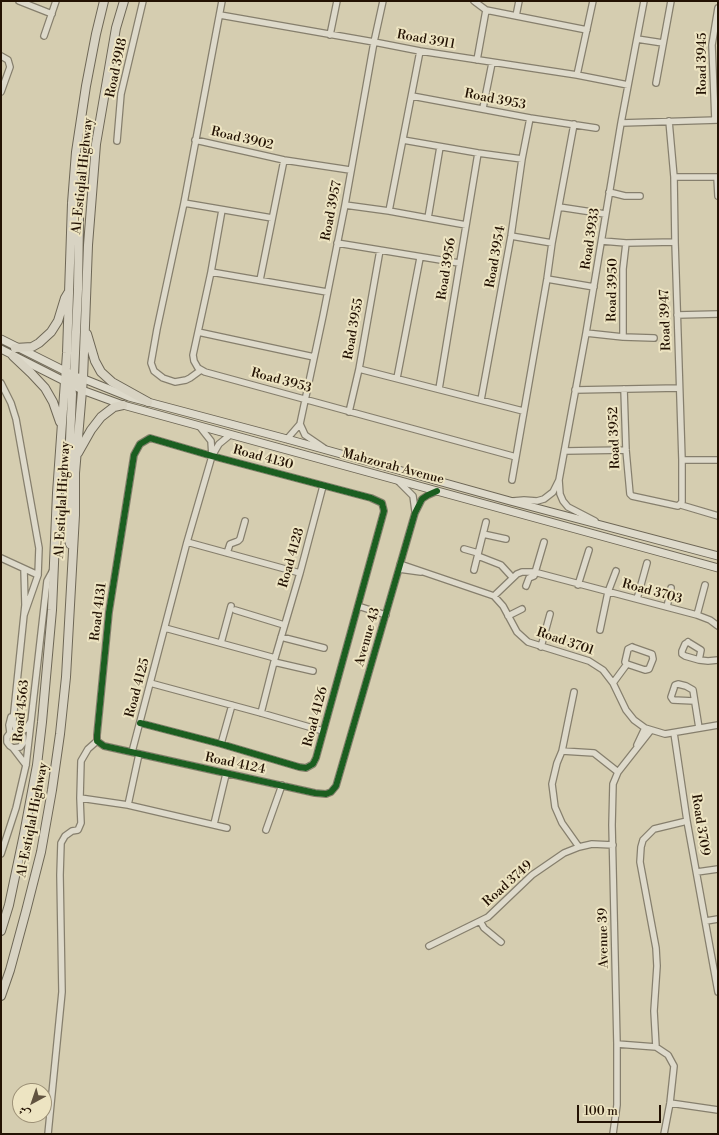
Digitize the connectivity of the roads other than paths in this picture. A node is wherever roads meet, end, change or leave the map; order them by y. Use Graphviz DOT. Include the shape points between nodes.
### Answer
graph roads {
  1 [pos="19,1"];
  2 [pos="56,1"];
  3 [pos="104,1"];
  4 [pos="124,1"];
  5 [pos="143,1"];
  6 [pos="222,1"];
  7 [pos="337,1"];
  8 [pos="383,1"];
  9 [pos="474,1"];
  10 [pos="519,1"];
  11 [pos="594,1"];
  12 [pos="644,1"];
  13 [pos="671,1"];
  14 [pos="718,8"];
  15 [pos="486,10"];
  16 [pos="52,14"];
  17 [pos="220,15"];
  18 [pos="516,16"];
  19 [pos="587,30"];
  20 [pos="330,35"];
  21 [pos="44,36"];
  22 [pos="637,39"];
  23 [pos="374,42"];
  24 [pos="663,43"];
  25 [pos="420,51"];
  26 [pos="1,56"];
  27 [pos="477,60"];
  28 [pos="492,63"];
  29 [pos="577,76"];
  30 [pos="656,83"];
  31 [pos="628,85"];
  32 [pos="1,92"];
  33 [pos="412,96"];
  34 [pos="483,108"];
  35 [pos="530,118"];
  36 [pos="716,120"];
  37 [pos="669,121"];
  38 [pos="621,123"];
  39 [pos="574,124"];
  40 [pos="596,128"];
  41 [pos="195,140"];
  42 [pos="403,140"];
  43 [pos="117,141"];
  44 [pos="440,147"];
  45 [pos="478,153"];
  46 [pos="522,159"];
  47 [pos="284,160"];
  48 [pos="350,170"];
  49 [pos="674,177"];
  50 [pos="718,177"];
  51 [pos="609,192"];
  52 [pos="640,196"];
  53 [pos="718,196"];
  54 [pos="72,203"];
  55 [pos="184,204"];
  56 [pos="345,205"];
  57 [pos="559,207"];
  58 [pos="222,210"];
  59 [pos="390,211"];
  60 [pos="605,214"];
  61 [pos="272,218"];
  62 [pos="428,218"];
  63 [pos="466,225"];
  64 [pos="512,236"];
  65 [pos="602,241"];
  66 [pos="675,242"];
  67 [pos="337,243"];
  68 [pos="552,243"];
  69 [pos="626,243"];
  70 [pos="380,250"];
  71 [pos="420,258"];
  72 [pos="459,263"];
  73 [pos="211,272"];
  74 [pos="547,279"];
  75 [pos="260,280"];
  76 [pos="594,287"];
  77 [pos="70,289"];
  78 [pos="327,292"];
  79 [pos="718,314"];
  80 [pos="677,315"];
  81 [pos="85,327"];
  82 [pos="198,332"];
  83 [pos="586,333"];
  84 [pos="623,337"];
  85 [pos="654,338"];
  86 [pos="1,340"];
  87 [pos="15,348"];
  88 [pos="2,351"];
  89 [pos="13,356"];
  90 [pos="314,357"];
  91 [pos="359,369"];
  92 [pos="201,370"];
  93 [pos="65,371"];
  94 [pos="74,375"];
  95 [pos="397,378"];
  96 [pos="83,379"];
  97 [pos="1,383"];
  98 [pos="68,384"];
  99 [pos="679,388"];
  100 [pos="439,389"];
  101 [pos="624,389"];
  102 [pos="82,390"];
  103 [pos="576,390"];
  104 [pos="305,399"];
  105 [pos="481,400"];
  106 [pos="148,402"];
  107 [pos="123,405"];
  108 [pos="523,411"];
  109 [pos="349,412"];
  110 [pos="300,424"];
  111 [pos="200,427"];
  112 [pos="61,430"];
  113 [pos="230,435"];
  114 [pos="287,439"];
  115 [pos="140,444"];
  116 [pos="328,450"];
  117 [pos="626,450"];
  118 [pos="565,451"];
  119 [pos="76,455"];
  120 [pos="212,456"];
  121 [pos="516,457"];
  122 [pos="682,460"];
  123 [pos="718,460"];
  124 [pos="512,480"];
  125 [pos="559,480"];
  126 [pos="398,481"];
  127 [pos="323,486"];
  128 [pos="437,491"];
  129 [pos="510,501"];
  130 [pos="382,503"];
  131 [pos="681,505"];
  132 [pos="415,513"];
  133 [pos="718,516"];
  134 [pos="245,521"];
  135 [pos="486,522"];
  136 [pos="600,524"];
  137 [pos="483,534"];
  138 [pos="506,539"];
  139 [pos="187,542"];
  140 [pos="544,542"];
  141 [pos="464,549"];
  142 [pos="589,550"];
  143 [pos="72,553"];
  144 [pos="227,553"];
  145 [pos="478,554"];
  146 [pos="718,556"];
  147 [pos="1,558"];
  148 [pos="647,564"];
  149 [pos="400,567"];
  150 [pos="718,568"];
  151 [pos="24,569"];
  152 [pos="53,570"];
  153 [pos="474,570"];
  154 [pos="616,571"];
  155 [pos="534,572"];
  156 [pos="300,573"];
  157 [pos="38,575"];
  158 [pos="512,577"];
  159 [pos="578,585"];
  160 [pos="705,585"];
  161 [pos="526,586"];
  162 [pos="672,588"];
  163 [pos="608,592"];
  164 [pos="494,596"];
  165 [pos="637,599"];
  166 [pos="358,606"];
  167 [pos="667,607"];
  168 [pos="522,609"];
  169 [pos="550,614"];
  170 [pos="24,615"];
  171 [pos="386,615"];
  172 [pos="697,615"];
  173 [pos="508,616"];
  174 [pos="284,625"];
  175 [pos="718,626"];
  176 [pos="165,628"];
  177 [pos="600,630"];
  178 [pos="281,637"];
  179 [pos="221,643"];
  180 [pos="541,647"];
  181 [pos="324,648"];
  182 [pos="274,660"];
  183 [pos="699,660"];
  184 [pos="718,660"];
  185 [pos="627,664"];
  186 [pos="313,671"];
  187 [pos="150,683"];
  188 [pos="613,683"];
  189 [pos="574,692"];
  190 [pos="694,701"];
  191 [pos="15,704"];
  192 [pos="232,705"];
  193 [pos="261,713"];
  194 [pos="32,719"];
  195 [pos="140,723"];
  196 [pos="718,725"];
  197 [pos="645,728"];
  198 [pos="699,728"];
  199 [pos="651,730"];
  200 [pos="323,731"];
  201 [pos="18,732"];
  202 [pos="674,733"];
  203 [pos="9,734"];
  204 [pos="1,736"];
  205 [pos="1,741"];
  206 [pos="97,741"];
  207 [pos="221,744"];
  208 [pos="11,746"];
  209 [pos="636,749"];
  210 [pos="562,751"];
  211 [pos="132,752"];
  212 [pos="139,754"];
  213 [pos="26,765"];
  214 [pos="618,772"];
  215 [pos="226,774"];
  216 [pos="282,785"];
  217 [pos="326,794"];
  218 [pos="80,798"];
  219 [pos="128,805"];
  220 [pos="687,821"];
  221 [pos="214,824"];
  222 [pos="226,828"];
  223 [pos="266,830"];
  224 [pos="613,845"];
  225 [pos="579,847"];
  226 [pos="1,854"];
  227 [pos="718,869"];
  228 [pos="697,872"];
  229 [pos="718,919"];
  230 [pos="480,921"];
  231 [pos="706,921"];
  232 [pos="1,931"];
  233 [pos="500,942"];
  234 [pos="429,946"];
  235 [pos="718,992"];
  236 [pos="1,996"];
  237 [pos="617,1044"];
  238 [pos="656,1047"];
  239 [pos="670,1103"];
  240 [pos="718,1109"];
  241 [pos="48,1134"];
  242 [pos="613,1134"];
  243 [pos="664,1134"];
  1 -- 16 [label="street"];
  2 -- 16 [label="street"];
  3 -- 54 [label="main road, Al-Estiqlal Highway" via="86,86 76,152"];
  4 -- 81 [label="main road, Al-Estiqlal Highway" via="116,28 96,144"];
  5 -- 43 [label="street, Road 3918" via="121,94"];
  6 -- 17 [label="street"];
  7 -- 20 [label="street"];
  8 -- 23 [label="street, Road 3957"];
  9 -- 15 [label="street"];
  10 -- 18 [label="street"];
  11 -- 19 [label="street"];
  12 -- 22 [label="street, Road 3933"];
  13 -- 24 [label="street"];
  14 -- 36 [label="street, Road 3945" via="712,45"];
  15 -- 18 [label="street"];
  15 -- 27 [label="street"];
  16 -- 21 [label="street"];
  17 -- 20 [label="street, Road 3911"];
  17 -- 41 [label="street"];
  18 -- 19 [label="street"];
  19 -- 29 [label="street"];
  20 -- 23 [label="street, Road 3911"];
  22 -- 24 [label="street"];
  22 -- 31 [label="street, Road 3933"];
  23 -- 25 [label="street, Road 3911"];
  23 -- 48 [label="street, Road 3957"];
  24 -- 30 [label="street"];
  25 -- 27 [label="street, Road 3911"];
  25 -- 33 [label="street"];
  26 -- 32 [label="street" via="8,60 10,67"];
  27 -- 28 [label="street, Road 3911"];
  28 -- 29 [label="street, Road 3911"];
  28 -- 34 [label="street"];
  29 -- 31 [label="street, Road 3911"];
  31 -- 38 [label="street, Road 3933"];
  33 -- 34 [label="street, Road 3953"];
  33 -- 42 [label="street"];
  34 -- 35 [label="street, Road 3953"];
  35 -- 39 [label="street, Road 3953"];
  35 -- 46 [label="street, Road 3954"];
  36 -- 37 [label="street"];
  37 -- 38 [label="street"];
  37 -- 49 [label="street, Road 3947"];
  38 -- 51 [label="street, Road 3933"];
  39 -- 40 [label="street, Road 3953"];
  39 -- 57 [label="street"];
  41 -- 47 [label="street, Road 3902"];
  41 -- 55 [label="street"];
  42 -- 44 [label="street"];
  42 -- 59 [label="street"];
  44 -- 45 [label="street"];
  44 -- 62 [label="street"];
  45 -- 46 [label="street"];
  45 -- 63 [label="street, Road 3956"];
  46 -- 64 [label="street, Road 3954"];
  47 -- 48 [label="street, Road 3902"];
  47 -- 61 [label="street, Road 3902"];
  48 -- 56 [label="street, Road 3957"];
  49 -- 50 [label="street"];
  49 -- 66 [label="street, Road 3947"];
  50 -- 53 [label="street"];
  51 -- 52 [label="street"];
  51 -- 60 [label="street, Road 3933"];
  54 -- 77 [label="main road, Al-Estiqlal Highway"];
  54 -- 94 [label="main road" via="79,218"];
  55 -- 58 [label="street"];
  55 -- 92 [label="street" via="151,362 154,371 163,378 175,382 186,380"];
  56 -- 59 [label="street"];
  56 -- 67 [label="street, Road 3957"];
  57 -- 60 [label="street"];
  57 -- 68 [label="street"];
  58 -- 61 [label="street"];
  58 -- 73 [label="street"];
  59 -- 62 [label="street"];
  60 -- 65 [label="street, Road 3933"];
  61 -- 75 [label="street, Road 3902"];
  62 -- 63 [label="street"];
  63 -- 72 [label="street, Road 3956"];
  64 -- 68 [label="street"];
  64 -- 105 [label="street, Road 3954"];
  65 -- 69 [label="street, Road 3950"];
  65 -- 76 [label="street, Road 3933"];
  66 -- 69 [label="street, Road 3950"];
  66 -- 80 [label="street, Road 3947"];
  67 -- 70 [label="street"];
  67 -- 78 [label="street, Road 3957"];
  68 -- 74 [label="street"];
  69 -- 84 [label="street, Road 3950" via="623,269"];
  70 -- 71 [label="street"];
  70 -- 91 [label="street, Road 3955"];
  71 -- 72 [label="street"];
  71 -- 95 [label="street"];
  72 -- 100 [label="street, Road 3956"];
  73 -- 75 [label="street"];
  73 -- 82 [label="street"];
  74 -- 76 [label="street"];
  74 -- 108 [label="street"];
  75 -- 78 [label="street"];
  76 -- 83 [label="street, Road 3933"];
  77 -- 87 [label="main road" via="51,332 32,347"];
  77 -- 93 [label="main road, Al-Estiqlal Highway"];
  78 -- 90 [label="street, Road 3957"];
  79 -- 80 [label="street"];
  80 -- 99 [label="street, Road 3947"];
  81 -- 96 [label="main road, Al-Estiqlal Highway"];
  81 -- 106 [label="main road" via="94,361 101,372 112,382"];
  82 -- 90 [label="street"];
  82 -- 92 [label="street" via="193,355"];
  83 -- 84 [label="street, Road 3950"];
  83 -- 103 [label="street, Road 3933"];
  84 -- 85 [label="street, Road 3950"];
  86 -- 87 [label="main road, Mahzorah Avenue"];
  87 -- 93 [label="main road, Mahzorah Avenue"];
  88 -- 89 [label="main road, Mahzorah Avenue"];
  89 -- 98 [label="main road, Mahzorah Avenue"];
  89 -- 112 [label="main road" via="50,394"];
  90 -- 104 [label="street, Road 3957"];
  91 -- 95 [label="street"];
  91 -- 109 [label="street, Road 3955"];
  92 -- 104 [label="street, Road 3953"];
  93 -- 94 [label="main road, Mahzorah Avenue"];
  93 -- 98 [label="main road, Al-Estiqlal Highway"];
  94 -- 96 [label="main road, Mahzorah Avenue"];
  94 -- 102 [label="main road"];
  95 -- 100 [label="street"];
  96 -- 102 [label="main road, Al-Estiqlal Highway"];
  96 -- 106 [label="main road, Mahzorah Avenue"];
  97 -- 157 [label="street" via="16,419 39,548"];
  98 -- 102 [label="main road, Mahzorah Avenue"];
  98 -- 112 [label="main road, Al-Estiqlal Highway"];
  98 -- 143 [label="main road" via="67,532"];
  99 -- 101 [label="street, Road 3952"];
  99 -- 122 [label="street, Road 3947"];
  100 -- 105 [label="street"];
  101 -- 103 [label="street, Road 3952"];
  101 -- 117 [label="street, Road 3952"];
  102 -- 107 [label="main road, Mahzorah Avenue"];
  102 -- 119 [label="main road, Al-Estiqlal Highway"];
  103 -- 118 [label="street, Road 3933"];
  104 -- 109 [label="street, Road 3953"];
  104 -- 110 [label="street, Road 3957"];
  105 -- 108 [label="street"];
  106 -- 114 [label="main road, Mahzorah Avenue"];
  107 -- 111 [label="main road, Mahzorah Avenue"];
  107 -- 119 [label="main road" via="114,407 101,417"];
  108 -- 121 [label="street"];
  109 -- 121 [label="street, Road 3953"];
  110 -- 114 [label="street, Road 3957"];
  110 -- 116 [label="street" via="305,435"];
  111 -- 113 [label="main road, Mahzorah Avenue"];
  111 -- 120 [label="street, Road 4125" via="211,441"];
  112 -- 152 [label="main road, Al-Estiqlal Highway"];
  113 -- 120 [label="street, Road 4125" via="219,444"];
  113 -- 126 [label="main road, Mahzorah Avenue"];
  114 -- 116 [label="main road, Mahzorah Avenue"];
  115 -- 120 [label="street, Road 4130" via="150,438"];
  115 -- 206 [label="street, Road 4131" via="134,455 109,612"];
  116 -- 129 [label="main road, Mahzorah Avenue"];
  117 -- 118 [label="street"];
  117 -- 131 [label="street, Road 3952" via="628,485 632,496"];
  118 -- 125 [label="street, Road 3933"];
  119 -- 143 [label="main road, Al-Estiqlal Highway"];
  120 -- 127 [label="street, Road 4130"];
  120 -- 139 [label="street, Road 4125"];
  121 -- 124 [label="street"];
  122 -- 123 [label="street"];
  122 -- 131 [label="street, Road 3947"];
  125 -- 129 [label="street, Road 3933" via="553,492 544,499"];
  125 -- 136 [label="street, Road 3933" via="560,494 568,507"];
  126 -- 128 [label="main road, Mahzorah Avenue"];
  126 -- 132 [label="street, Avenue 43" via="413,496"];
  127 -- 130 [label="street, Road 4130" via="372,498"];
  127 -- 156 [label="street, Road 4128"];
  128 -- 132 [label="street, Avenue 43" via="422,499"];
  128 -- 150 [label="main road, Mahzorah Avenue"];
  129 -- 136 [label="main road, Mahzorah Avenue"];
  130 -- 166 [label="street, Road 4126" via="384,516"];
  131 -- 133 [label="street"];
  132 -- 149 [label="street, Avenue 43"];
  134 -- 144 [label="street" via="240,539 230,544"];
  135 -- 137 [label="street"];
  136 -- 146 [label="main road, Mahzorah Avenue"];
  137 -- 138 [label="street"];
  137 -- 145 [label="street"];
  139 -- 144 [label="street"];
  139 -- 176 [label="street, Road 4125"];
  140 -- 155 [label="street"];
  141 -- 145 [label="street"];
  142 -- 159 [label="street"];
  143 -- 236 [label="main road, Al-Estiqlal Highway" via="66,677 52,790 26,911"];
  144 -- 156 [label="street"];
  145 -- 153 [label="street"];
  145 -- 158 [label="street" via="501,566"];
  147 -- 151 [label="street"];
  148 -- 165 [label="street"];
  149 -- 164 [label="street" via="415,569"];
  149 -- 171 [label="street, Avenue 43"];
  151 -- 157 [label="street"];
  151 -- 170 [label="street"];
  152 -- 194 [label="street, Road 4563" via="47,581"];
  152 -- 232 [label="main road, Al-Estiqlal Highway" via="52,610 37,765 23,841"];
  154 -- 163 [label="street"];
  155 -- 158 [label="street, Road 3703" via="522,572"];
  155 -- 159 [label="street, Road 3703"];
  155 -- 161 [label="street"];
  156 -- 174 [label="street, Road 4128"];
  157 -- 170 [label="street"];
  158 -- 164 [label="street"];
  159 -- 163 [label="street, Road 3703"];
  160 -- 172 [label="street"];
  162 -- 167 [label="street"];
  163 -- 165 [label="street, Road 3703"];
  163 -- 177 [label="street"];
  164 -- 173 [label="street, Road 3701"];
  165 -- 167 [label="street, Road 3703"];
  166 -- 171 [label="street"];
  166 -- 200 [label="street, Road 4126"];
  167 -- 172 [label="street, Road 3703"];
  168 -- 173 [label="street"];
  169 -- 180 [label="street"];
  170 -- 191 [label="street"];
  171 -- 217 [label="street, Avenue 43" via="336,786 332,792"];
  172 -- 175 [label="street, Road 3703"];
  173 -- 180 [label="street, Road 3701" via="517,632 528,642"];
  174 -- 178 [label="street, Road 4128"];
  174 -- 179 [label="street" via="233,608"];
  176 -- 179 [label="street"];
  176 -- 187 [label="street, Road 4125"];
  178 -- 181 [label="street"];
  178 -- 182 [label="street, Road 4128"];
  179 -- 182 [label="street"];
  180 -- 188 [label="street, Road 3701" via="594,663"];
  182 -- 186 [label="street"];
  182 -- 193 [label="street, Road 4128"];
  183 -- 184 [label="street"];
  185 -- 185 [label="street" via="627,652 632,647 650,653 653,657 647,670"];
  185 -- 188 [label="street"];
  187 -- 192 [label="street"];
  187 -- 195 [label="street, Road 4125"];
  188 -- 197 [label="street, Road 3701" via="626,710"];
  189 -- 210 [label="street"];
  190 -- 190 [label="street" via="691,688 675,685 671,697 673,700"];
  190 -- 198 [label="street"];
  191 -- 201 [label="street" via="13,721"];
  191 -- 203 [label="street"];
  192 -- 193 [label="street"];
  192 -- 207 [label="street"];
  193 -- 200 [label="street"];
  194 -- 201 [label="street" via="26,729"];
  194 -- 213 [label="street, Road 4563"];
  195 -- 207 [label="street, Road 4126"];
  195 -- 211 [label="street, Road 4125"];
  196 -- 198 [label="street, Road 3701"];
  197 -- 199 [label="street, Road 3701"];
  197 -- 209 [label="street, Avenue 39"];
  198 -- 202 [label="street, Road 3701"];
  199 -- 202 [label="street, Road 3701" via="666,734"];
  199 -- 209 [label="street, Avenue 39"];
  200 -- 207 [label="street, Road 4126" via="315,761 306,768"];
  201 -- 203 [label="street"];
  201 -- 208 [label="street" via="24,738 23,743 18,748"];
  202 -- 220 [label="street, Road 3709"];
  203 -- 204 [label="street"];
  203 -- 208 [label="street" via="7,740"];
  205 -- 208 [label="street"];
  206 -- 211 [label="street" via="104,746"];
  206 -- 218 [label="street" via="88,749 81,761"];
  208 -- 213 [label="street"];
  209 -- 214 [label="street, Avenue 39"];
  210 -- 214 [label="street" via="594,753"];
  210 -- 225 [label="street" via="552,784 555,807 562,823"];
  211 -- 212 [label="street"];
  212 -- 215 [label="street, Road 4124"];
  212 -- 219 [label="street"];
  213 -- 226 [label="street, Road 4563"];
  214 -- 224 [label="street, Avenue 39" via="614,784"];
  215 -- 216 [label="street, Road 4124"];
  215 -- 221 [label="street"];
  216 -- 217 [label="street, Road 4124"];
  216 -- 223 [label="street"];
  218 -- 219 [label="street"];
  218 -- 241 [label="street" via="82,823 78,830 64,836 61,843 62,992"];
  219 -- 221 [label="street"];
  220 -- 228 [label="street, Road 3709"];
  220 -- 238 [label="street" via="654,829 641,847 640,862 656,948"];
  221 -- 222 [label="street"];
  224 -- 225 [label="street, Road 3749" via="592,844"];
  224 -- 237 [label="street, Avenue 39"];
  225 -- 230 [label="street, Road 3749" via="532,876"];
  227 -- 228 [label="street"];
  228 -- 231 [label="street, Road 3709"];
  229 -- 231 [label="street"];
  230 -- 233 [label="street"];
  230 -- 234 [label="street, Road 3749"];
  231 -- 235 [label="street, Road 3709"];
  237 -- 238 [label="street"];
  237 -- 242 [label="street, Avenue 39" via="617,1105"];
  238 -- 239 [label="street" via="668,1055 674,1066"];
  239 -- 240 [label="street"];
  239 -- 243 [label="street"];
}
